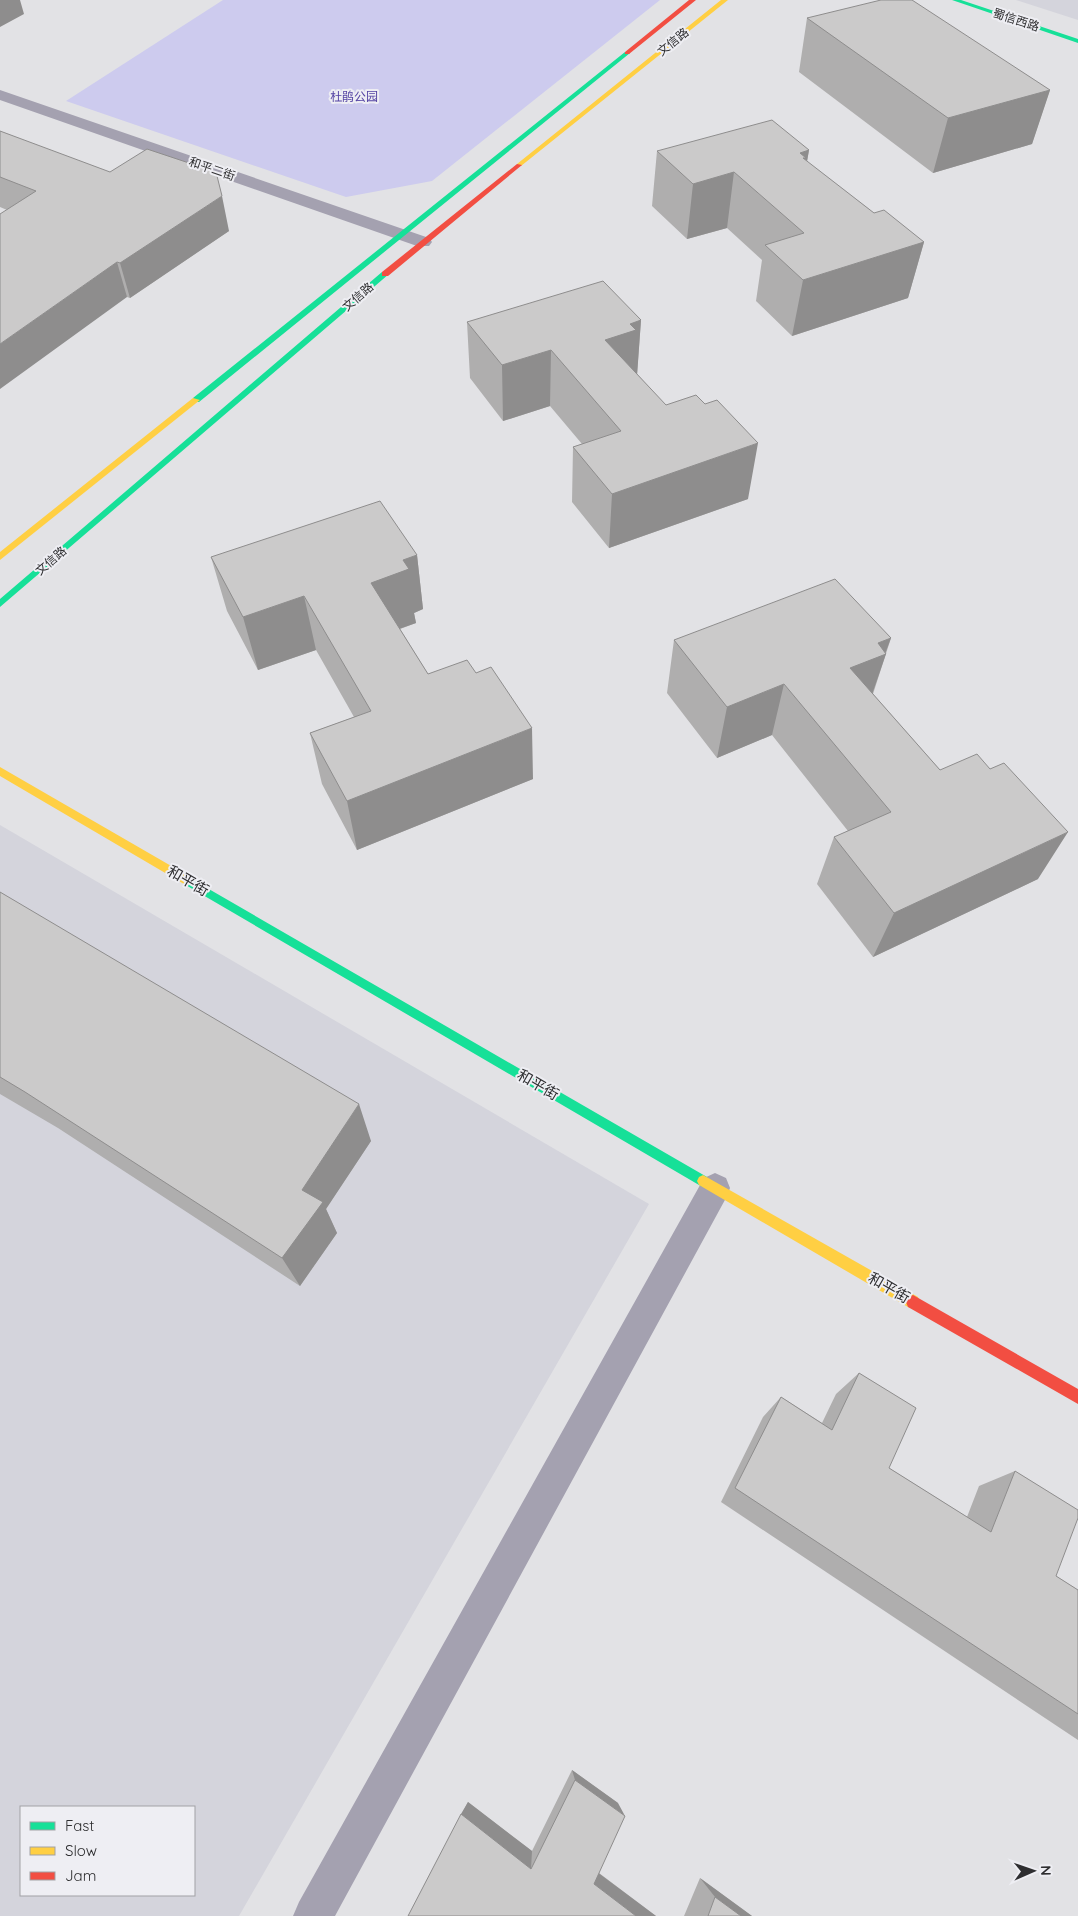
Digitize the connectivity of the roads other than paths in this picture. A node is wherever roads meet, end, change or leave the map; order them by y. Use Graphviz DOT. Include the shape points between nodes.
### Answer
graph roads {
  1 [pos="693,0"];
  2 [pos="725,0"];
  3 [pos="954,0"];
  4 [pos="1078,41"];
  5 [pos="0,95"];
  6 [pos="399,234"];
  7 [pos="423,242"];
  8 [pos="0,557"];
  9 [pos="0,604"];
  10 [pos="0,771"];
  11 [pos="715,1188"];
  12 [pos="1078,1396"];
  13 [pos="313,1916"];
  1 -- 6 [label="main road"];
  2 -- 7 [label="main road, 文信路"];
  3 -- 4 [label="main road, 蜀信西路"];
  5 -- 6 [label="street, 和平二街"];
  6 -- 7 [label="street, 和平二街"];
  6 -- 8 [label="main road"];
  7 -- 9 [label="main road, 文信路"];
  10 -- 11 [label="main road, 和平街"];
  11 -- 12 [label="main road, 和平街"];
  11 -- 13 [label="street"];
}
